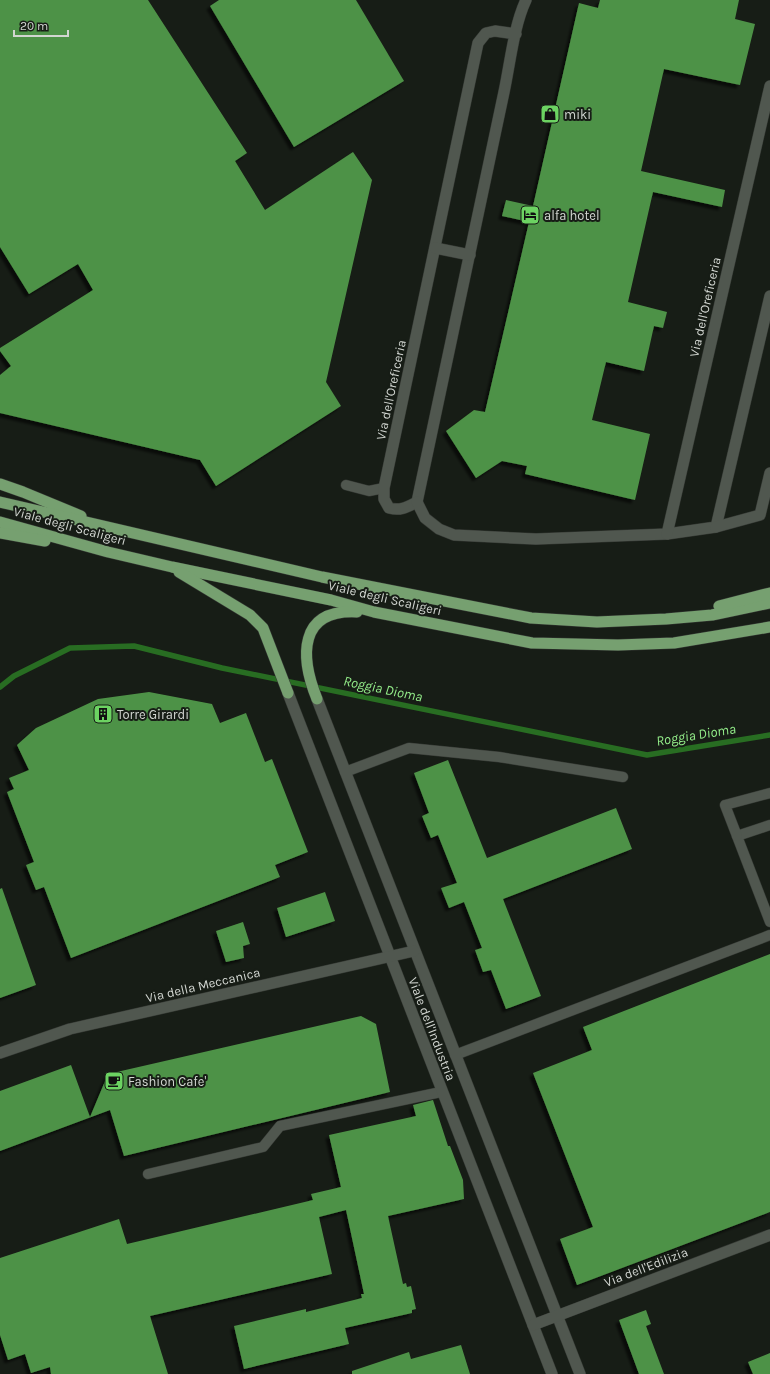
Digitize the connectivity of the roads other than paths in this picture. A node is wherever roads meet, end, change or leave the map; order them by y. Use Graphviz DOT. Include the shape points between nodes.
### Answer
graph roads {
  1 [pos="526,0"];
  2 [pos="516,34"];
  3 [pos="770,86"];
  4 [pos="435,248"];
  5 [pos="470,255"];
  6 [pos="770,296"];
  7 [pos="770,474"];
  8 [pos="0,484"];
  9 [pos="346,485"];
  10 [pos="384,488"];
  11 [pos="0,502"];
  12 [pos="417,502"];
  13 [pos="0,522"];
  14 [pos="716,527"];
  15 [pos="113,530"];
  16 [pos="0,533"];
  17 [pos="667,534"];
  18 [pos="108,552"];
  19 [pos="172,567"];
  20 [pos="770,593"];
  21 [pos="770,603"];
  22 [pos="374,612"];
  23 [pos="666,619"];
  24 [pos="770,627"];
  25 [pos="288,693"];
  26 [pos="317,699"];
  27 [pos="345,772"];
  28 [pos="623,777"];
  29 [pos="770,793"];
  30 [pos="770,825"];
  31 [pos="737,836"];
  32 [pos="770,922"];
  33 [pos="770,935"];
  34 [pos="414,951"];
  35 [pos="390,958"];
  36 [pos="0,1053"];
  37 [pos="456,1055"];
  38 [pos="442,1092"];
  39 [pos="148,1174"];
  40 [pos="770,1235"];
  41 [pos="558,1315"];
  42 [pos="533,1325"];
  43 [pos="552,1374"];
  44 [pos="580,1374"];
  1 -- 2 [label="street"];
  2 -- 4 [label="street, Via dell'Oreficeria" via="495,31 486,33 478,43"];
  2 -- 5 [label="street"];
  3 -- 17 [label="street, Via dell'Oreficeria"];
  4 -- 5 [label="street"];
  4 -- 10 [label="street, Via dell'Oreficeria"];
  5 -- 12 [label="street"];
  6 -- 14 [label="street"];
  7 -- 14 [label="street" via="760,516"];
  8 -- 15 [label="highway"];
  9 -- 10 [label="lane" via="369,491"];
  10 -- 12 [label="street, Via dell'Oreficeria" via="384,499 389,508 404,509"];
  11 -- 15 [label="highway, Viale degli Scaligeri"];
  12 -- 17 [label="street" via="425,518 439,529 454,535 536,539"];
  13 -- 18 [label="highway, Viale degli Scaligeri"];
  14 -- 17 [label="street"];
  15 -- 23 [label="highway, Viale degli Scaligeri" via="322,577 531,618 597,622"];
  16 -- 18 [label="highway"];
  18 -- 19 [label="highway, Viale degli Scaligeri"];
  19 -- 22 [label="highway, Viale degli Scaligeri" via="331,600"];
  19 -- 25 [label="highway" via="250,615 264,628"];
  20 -- 23 [label="highway"];
  21 -- 23 [label="highway, Viale degli Scaligeri" via="712,615"];
  22 -- 24 [label="highway, Viale degli Scaligeri" via="532,643 674,643"];
  22 -- 26 [label="highway" via="345,611 321,620 311,630 306,652 309,679"];
  25 -- 35 [label="street, Viale dell'Industria"];
  26 -- 27 [label="street, Viale dell'Industria"];
  27 -- 28 [label="lane" via="409,748 499,757"];
  27 -- 34 [label="street, Viale dell'Industria"];
  29 -- 31 [label="lane" via="725,805"];
  30 -- 31 [label="lane"];
  31 -- 32 [label="lane"];
  33 -- 37 [label="lane"];
  34 -- 35 [label="street, Via della Meccanica"];
  34 -- 37 [label="street, Viale dell'Industria"];
  35 -- 36 [label="street, Via della Meccanica" via="70,1029"];
  35 -- 38 [label="street, Viale dell'Industria"];
  37 -- 41 [label="street, Viale dell'Industria"];
  38 -- 39 [label="lane" via="280,1126 263,1147"];
  38 -- 42 [label="street, Viale dell'Industria"];
  40 -- 41 [label="street, Via dell'Edilizia"];
  41 -- 42 [label="street, Via dell'Edilizia"];
  41 -- 44 [label="street, Viale dell'Industria"];
  42 -- 43 [label="street, Viale dell'Industria"];
}
